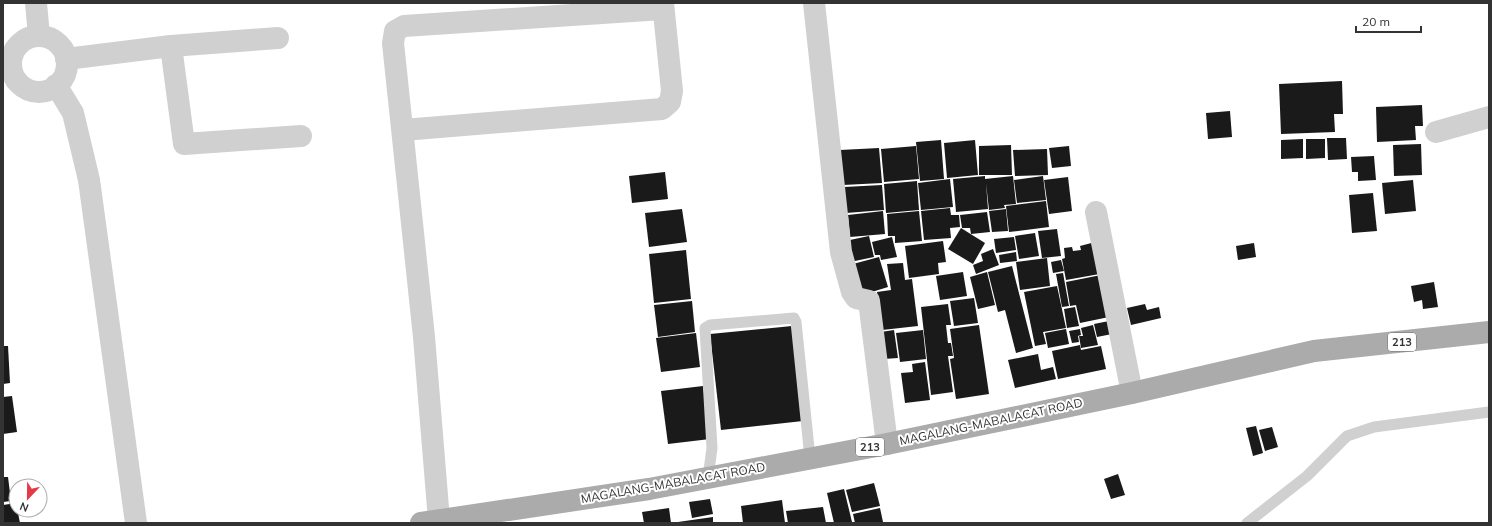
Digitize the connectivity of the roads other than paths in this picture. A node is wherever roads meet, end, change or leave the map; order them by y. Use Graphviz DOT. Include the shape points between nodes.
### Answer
graph roads {
  1 [pos="36,3"];
  2 [pos="814,3"];
  3 [pos="663,6"];
  4 [pos="39,36"];
  5 [pos="278,38"];
  6 [pos="171,46"];
  7 [pos="7,58"];
  8 [pos="66,59"];
  9 [pos="56,85"];
  10 [pos="1489,117"];
  11 [pos="403,130"];
  12 [pos="1436,132"];
  13 [pos="301,136"];
  14 [pos="1096,212"];
  15 [pos="1489,332"];
  16 [pos="1132,393"];
  17 [pos="1489,412"];
  18 [pos="887,444"];
  19 [pos="810,458"];
  20 [pos="708,478"];
  21 [pos="430,522"];
  22 [pos="136,523"];
  23 [pos="1247,523"];
  1 -- 4 [label="street"];
  2 -- 18 [label="street" via="841,252 852,292 856,298 869,301"];
  3 -- 11 [label="street" via="672,91 670,102 662,109"];
  3 -- 11 [label="street" via="404,26 395,31 393,43"];
  4 -- 7 [label="street" via="29,37 21,42"];
  4 -- 8 [label="street" via="57,43"];
  5 -- 6 [label="street"];
  6 -- 8 [label="street"];
  6 -- 13 [label="street" via="184,144"];
  7 -- 9 [label="street" via="13,76 19,84 28,89 47,90"];
  8 -- 9 [label="street" via="63,78"];
  9 -- 22 [label="street" via="73,113 89,180"];
  10 -- 12 [label="street"];
  11 -- 21 [label="street" via="424,337"];
  14 -- 16 [label="street"];
  15 -- 16 [label="main road, MAGALANG-MABALACAT ROAD / 213" via="1314,351"];
  16 -- 18 [label="main road, MAGALANG-MABALACAT ROAD / 213"];
  17 -- 23 [label="lane" via="1374,427 1347,436 1307,476"];
  18 -- 19 [label="main road, MAGALANG-MABALACAT ROAD / 213"];
  19 -- 20 [label="main road, MAGALANG-MABALACAT ROAD / 213"];
  19 -- 20 [label="lane" via="794,318 710,325 705,328 712,448"];
  20 -- 21 [label="main road, MAGALANG-MABALACAT ROAD / 213"];
}
